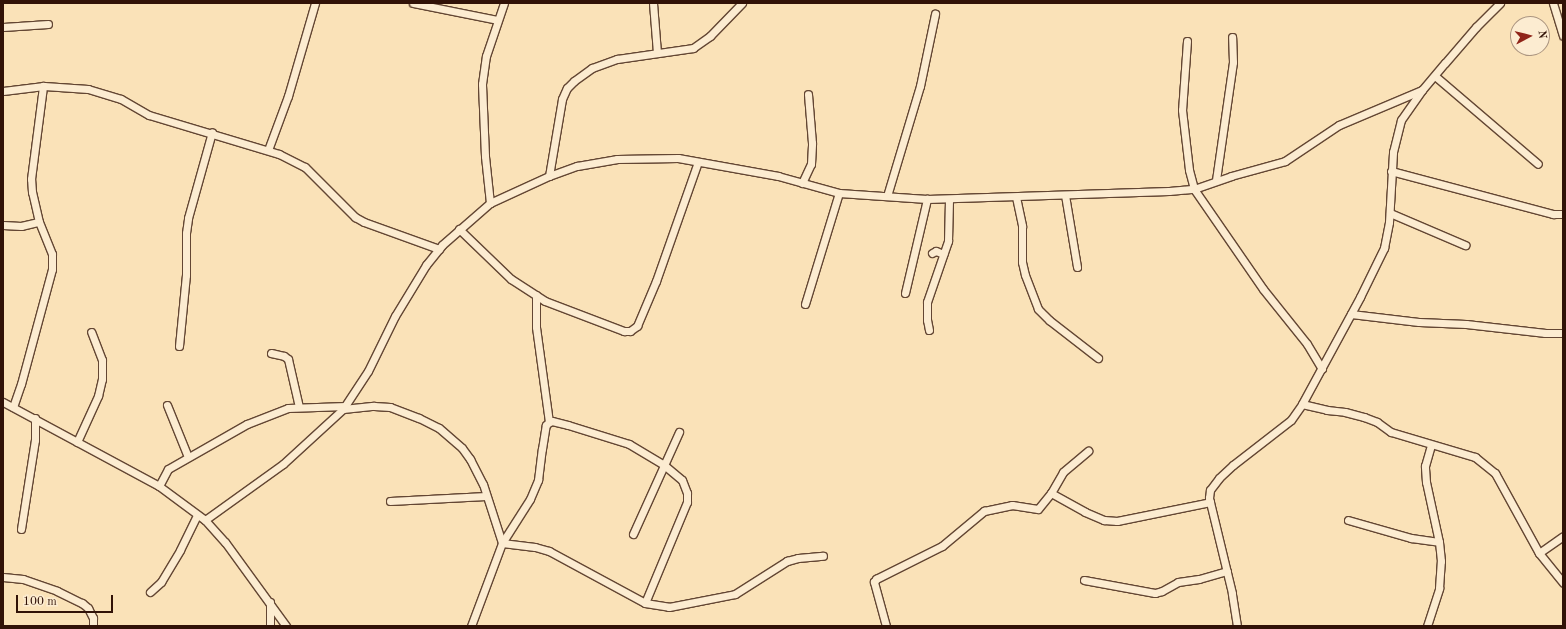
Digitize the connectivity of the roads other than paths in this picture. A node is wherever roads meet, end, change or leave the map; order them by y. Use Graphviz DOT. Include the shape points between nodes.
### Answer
graph roads {
  1 [pos="316,3"];
  2 [pos="413,3"];
  3 [pos="504,3"];
  4 [pos="654,3"];
  5 [pos="742,3"];
  6 [pos="1500,3"];
  7 [pos="1553,3"];
  8 [pos="936,14"];
  9 [pos="497,20"];
  10 [pos="48,24"];
  11 [pos="3,27"];
  12 [pos="1563,36"];
  13 [pos="1232,37"];
  14 [pos="1187,41"];
  15 [pos="657,53"];
  16 [pos="1435,76"];
  17 [pos="43,86"];
  18 [pos="1422,90"];
  19 [pos="3,91"];
  20 [pos="808,94"];
  21 [pos="212,132"];
  22 [pos="268,150"];
  23 [pos="698,162"];
  24 [pos="1538,164"];
  25 [pos="1391,171"];
  26 [pos="549,176"];
  27 [pos="1216,180"];
  28 [pos="802,183"];
  29 [pos="1194,189"];
  30 [pos="839,193"];
  31 [pos="1065,195"];
  32 [pos="887,196"];
  33 [pos="1016,197"];
  34 [pos="927,199"];
  35 [pos="949,199"];
  36 [pos="490,203"];
  37 [pos="1390,213"];
  38 [pos="1563,214"];
  39 [pos="39,222"];
  40 [pos="3,225"];
  41 [pos="459,229"];
  42 [pos="1465,245"];
  43 [pos="439,249"];
  44 [pos="932,253"];
  45 [pos="943,254"];
  46 [pos="1077,267"];
  47 [pos="905,293"];
  48 [pos="536,296"];
  49 [pos="805,304"];
  50 [pos="1351,314"];
  51 [pos="929,330"];
  52 [pos="91,332"];
  53 [pos="1563,333"];
  54 [pos="179,346"];
  55 [pos="271,353"];
  56 [pos="1098,358"];
  57 [pos="1322,370"];
  58 [pos="3,402"];
  59 [pos="1302,404"];
  60 [pos="167,405"];
  61 [pos="13,407"];
  62 [pos="299,407"];
  63 [pos="345,408"];
  64 [pos="35,418"];
  65 [pos="549,422"];
  66 [pos="679,432"];
  67 [pos="77,442"];
  68 [pos="1431,445"];
  69 [pos="1088,451"];
  70 [pos="188,457"];
  71 [pos="664,465"];
  72 [pos="159,486"];
  73 [pos="1051,492"];
  74 [pos="486,496"];
  75 [pos="390,501"];
  76 [pos="1210,502"];
  77 [pos="197,514"];
  78 [pos="204,520"];
  79 [pos="1348,520"];
  80 [pos="21,529"];
  81 [pos="633,534"];
  82 [pos="1563,536"];
  83 [pos="1439,542"];
  84 [pos="502,544"];
  85 [pos="1539,553"];
  86 [pos="823,556"];
  87 [pos="1226,571"];
  88 [pos="3,577"];
  89 [pos="1084,580"];
  90 [pos="1563,583"];
  91 [pos="150,592"];
  92 [pos="270,602"];
  93 [pos="646,603"];
  94 [pos="93,626"];
  95 [pos="270,626"];
  96 [pos="286,626"];
  97 [pos="471,626"];
  98 [pos="885,626"];
  99 [pos="1237,626"];
  100 [pos="1427,626"];
  1 -- 22 [label="street" via="293,82"];
  2 -- 9 [label="street"];
  3 -- 9 [label="street"];
  4 -- 15 [label="street"];
  5 -- 15 [label="street" via="698,45"];
  6 -- 16 [label="street"];
  7 -- 12 [label="street"];
  8 -- 32 [label="street" via="920,86"];
  9 -- 36 [label="street" via="486,56 482,84"];
  10 -- 11 [label="street"];
  13 -- 27 [label="street" via="1233,62"];
  14 -- 29 [label="street" via="1182,110 1189,170"];
  15 -- 26 [label="street" via="617,59 592,68 567,88 562,99"];
  16 -- 18 [label="street"];
  16 -- 24 [label="street"];
  17 -- 19 [label="street"];
  17 -- 21 [label="street" via="88,89 110,94 149,115"];
  17 -- 39 [label="street" via="31,179"];
  18 -- 25 [label="street" via="1401,120"];
  18 -- 27 [label="street" via="1339,125 1285,161"];
  20 -- 28 [label="street" via="812,143 810,164"];
  21 -- 22 [label="street"];
  21 -- 54 [label="street" via="188,218 186,275"];
  22 -- 43 [label="street" via="305,167 355,217"];
  23 -- 26 [label="street" via="678,158 617,160 577,166"];
  23 -- 28 [label="street" via="778,176"];
  23 -- 48 [label="street" via="638,326 624,331"];
  25 -- 37 [label="street"];
  25 -- 38 [label="street" via="1546,212"];
  26 -- 36 [label="street"];
  27 -- 29 [label="street"];
  28 -- 30 [label="street"];
  29 -- 31 [label="street"];
  29 -- 57 [label="street" via="1264,289 1307,344"];
  30 -- 32 [label="street"];
  30 -- 49 [label="street"];
  31 -- 33 [label="street"];
  31 -- 46 [label="street"];
  32 -- 34 [label="street"];
  33 -- 35 [label="street"];
  33 -- 56 [label="street" via="1022,226 1024,268 1038,309"];
  34 -- 35 [label="street"];
  34 -- 47 [label="street"];
  35 -- 45 [label="street" via="948,241"];
  36 -- 41 [label="street"];
  37 -- 42 [label="street"];
  37 -- 50 [label="street" via="1384,248"];
  39 -- 40 [label="street" via="21,226"];
  39 -- 61 [label="street" via="52,254 52,269"];
  41 -- 43 [label="street"];
  41 -- 48 [label="street" via="511,279"];
  43 -- 63 [label="street" via="426,265 395,316 368,370"];
  44 -- 45 [label="street" via="936,251"];
  45 -- 51 [label="street" via="927,302"];
  48 -- 65 [label="street" via="536,327"];
  50 -- 53 [label="street"];
  50 -- 57 [label="street"];
  52 -- 67 [label="street" via="102,360 102,379 98,396"];
  55 -- 62 [label="street" via="288,359"];
  57 -- 59 [label="street"];
  58 -- 61 [label="street"];
  59 -- 68 [label="street" via="1364,417 1391,432"];
  59 -- 76 [label="street" via="1291,420 1219,478 1210,490"];
  60 -- 70 [label="street"];
  61 -- 64 [label="street"];
  62 -- 63 [label="street"];
  62 -- 70 [label="street" via="288,408 247,424"];
  63 -- 74 [label="street" via="390,407 439,428 462,448"];
  63 -- 78 [label="street" via="282,464"];
  64 -- 67 [label="street"];
  64 -- 80 [label="street" via="35,440"];
  65 -- 71 [label="street" via="568,425 629,444"];
  65 -- 84 [label="street" via="546,425 536,487"];
  66 -- 71 [label="street"];
  67 -- 72 [label="street"];
  68 -- 83 [label="street" via="1425,466 1426,482"];
  68 -- 85 [label="street" via="1475,457 1495,474"];
  69 -- 73 [label="street" via="1063,472"];
  70 -- 72 [label="street" via="168,469"];
  71 -- 81 [label="street"];
  71 -- 93 [label="street" via="682,480 687,502"];
  72 -- 77 [label="street"];
  73 -- 76 [label="street" via="1085,512 1104,520 1117,521"];
  73 -- 98 [label="street" via="1038,509 1012,505 984,512 942,546 876,579 874,582"];
  74 -- 75 [label="street"];
  74 -- 84 [label="street"];
  76 -- 87 [label="street"];
  77 -- 78 [label="street"];
  77 -- 91 [label="street" via="160,582"];
  78 -- 92 [label="street" via="225,542"];
  79 -- 83 [label="street" via="1411,538"];
  82 -- 85 [label="street"];
  83 -- 100 [label="street" via="1439,588"];
  84 -- 93 [label="street" via="549,551"];
  84 -- 97 [label="street"];
  85 -- 90 [label="street"];
  86 -- 93 [label="street" via="787,561 735,594 669,607"];
  87 -- 89 [label="street" via="1178,582 1154,593"];
  87 -- 99 [label="street"];
  88 -- 94 [label="street" via="23,579 82,603 93,618"];
  92 -- 95 [label="street"];
  92 -- 96 [label="street"];
}
